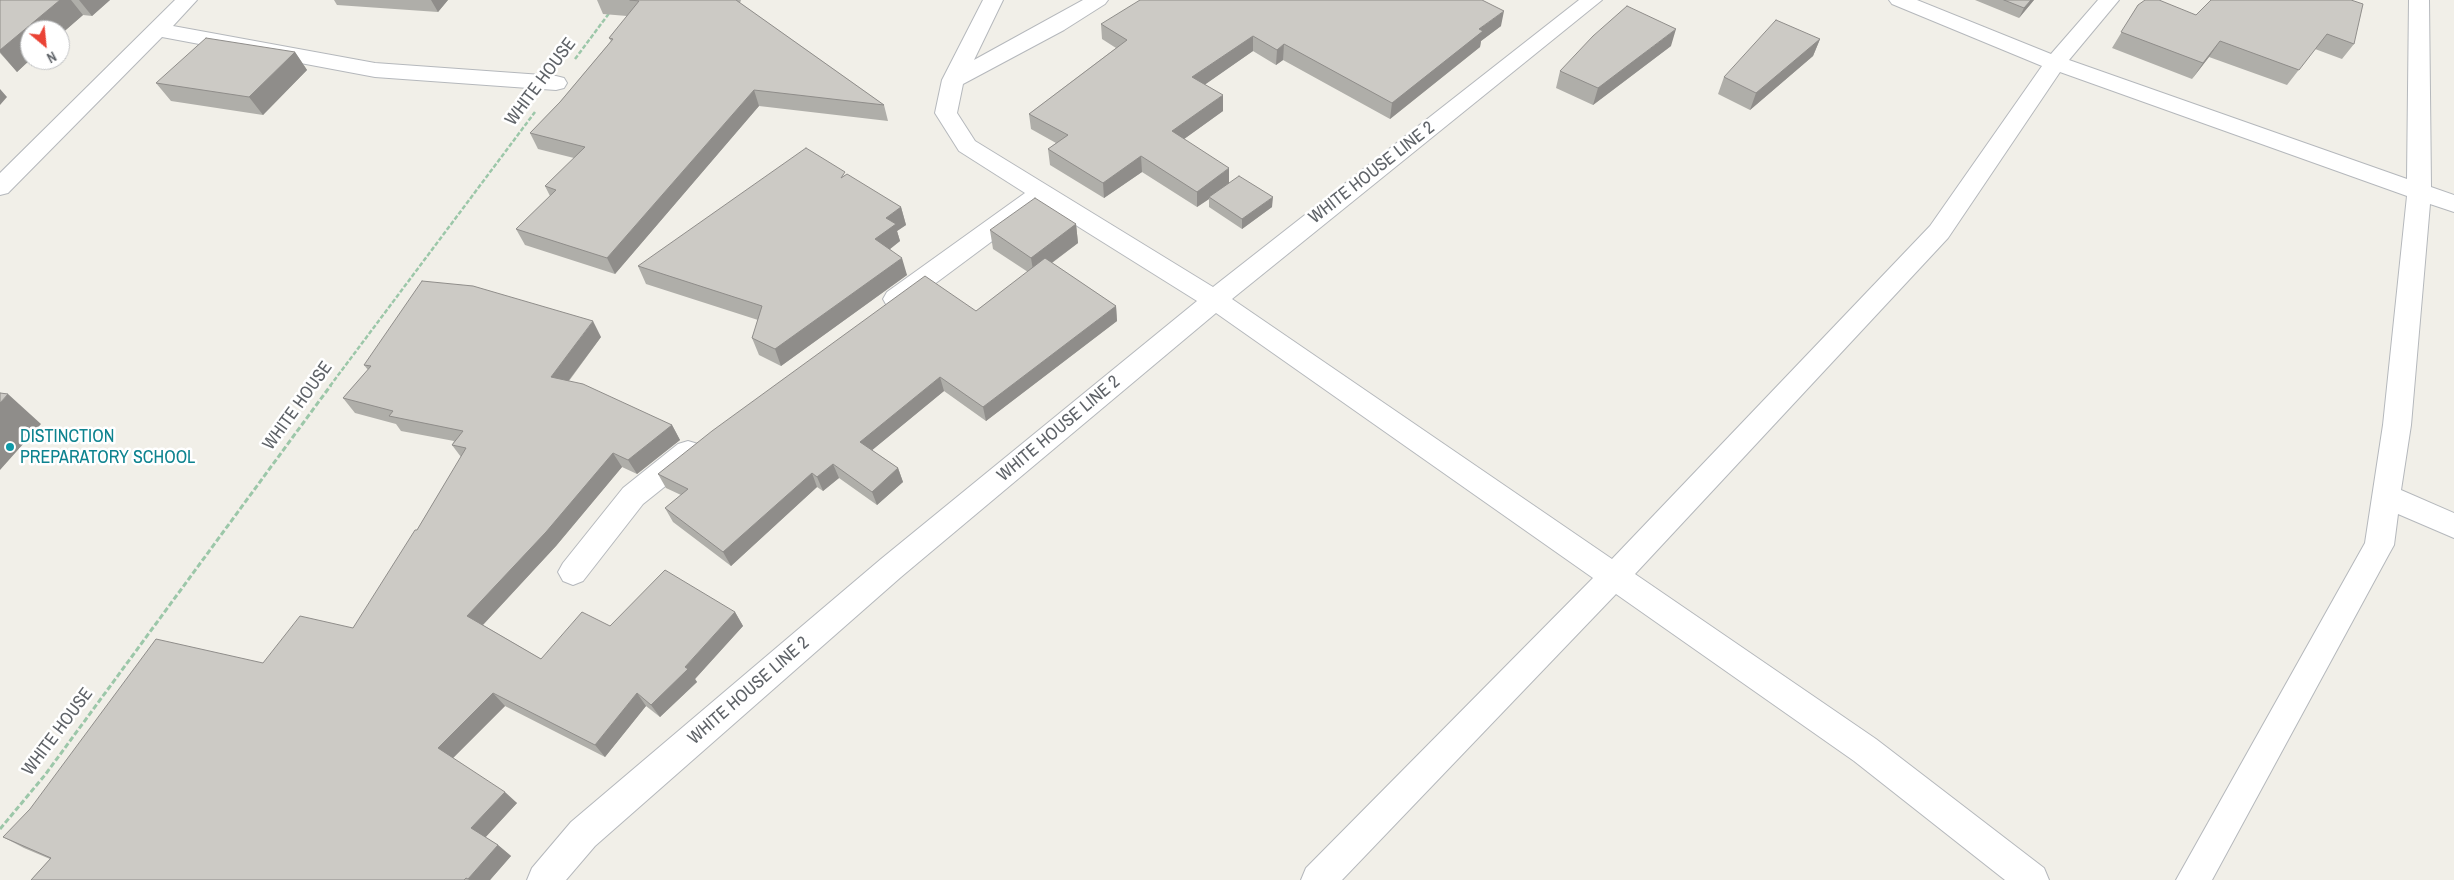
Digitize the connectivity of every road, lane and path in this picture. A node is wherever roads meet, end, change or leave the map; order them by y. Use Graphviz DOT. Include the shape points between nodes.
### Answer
graph roads {
  1 [pos="187,0"];
  2 [pos="993,0"];
  3 [pos="1098,0"];
  4 [pos="1592,0"];
  5 [pos="1899,0"];
  6 [pos="2109,0"];
  7 [pos="2419,0"];
  8 [pos="614,8"];
  9 [pos="158,30"];
  10 [pos="2055,63"];
  11 [pos="954,80"];
  12 [pos="556,83"];
  13 [pos="0,187"];
  14 [pos="1042,192"];
  15 [pos="2419,192"];
  16 [pos="2454,204"];
  17 [pos="1215,300"];
  18 [pos="880,311"];
  19 [pos="708,436"];
  20 [pos="2386,496"];
  21 [pos="2454,526"];
  22 [pos="573,572"];
  23 [pos="1613,577"];
  24 [pos="0,829"];
  25 [pos="544,880"];
  26 [pos="1318,880"];
  27 [pos="2032,880"];
  28 [pos="2193,880"];
  1 -- 9 [label="street"];
  2 -- 11 [label="street"];
  3 -- 11 [label="street"];
  4 -- 17 [label="street, WHITE HOUSE LINE 2"];
  5 -- 10 [label="street"];
  6 -- 10 [label="street"];
  7 -- 15 [label="street"];
  8 -- 12 [label="path, WHITE HOUSE"];
  9 -- 12 [label="street" via="376,70"];
  9 -- 13 [label="street"];
  10 -- 15 [label="street"];
  10 -- 23 [label="street" via="1939,232"];
  11 -- 14 [label="street" via="946,114 967,146"];
  12 -- 24 [label="path, WHITE HOUSE" via="45,775"];
  14 -- 17 [label="street"];
  14 -- 18 [label="street"];
  15 -- 16 [label="street"];
  15 -- 20 [label="street" via="2397,425"];
  17 -- 23 [label="street"];
  17 -- 25 [label="street, WHITE HOUSE LINE 2" via="891,568 590,828"];
  19 -- 22 [label="street" via="633,496"];
  20 -- 21 [label="street"];
  20 -- 28 [label="street" via="2378,545"];
  23 -- 26 [label="street"];
  23 -- 27 [label="street" via="1865,750"];
}
